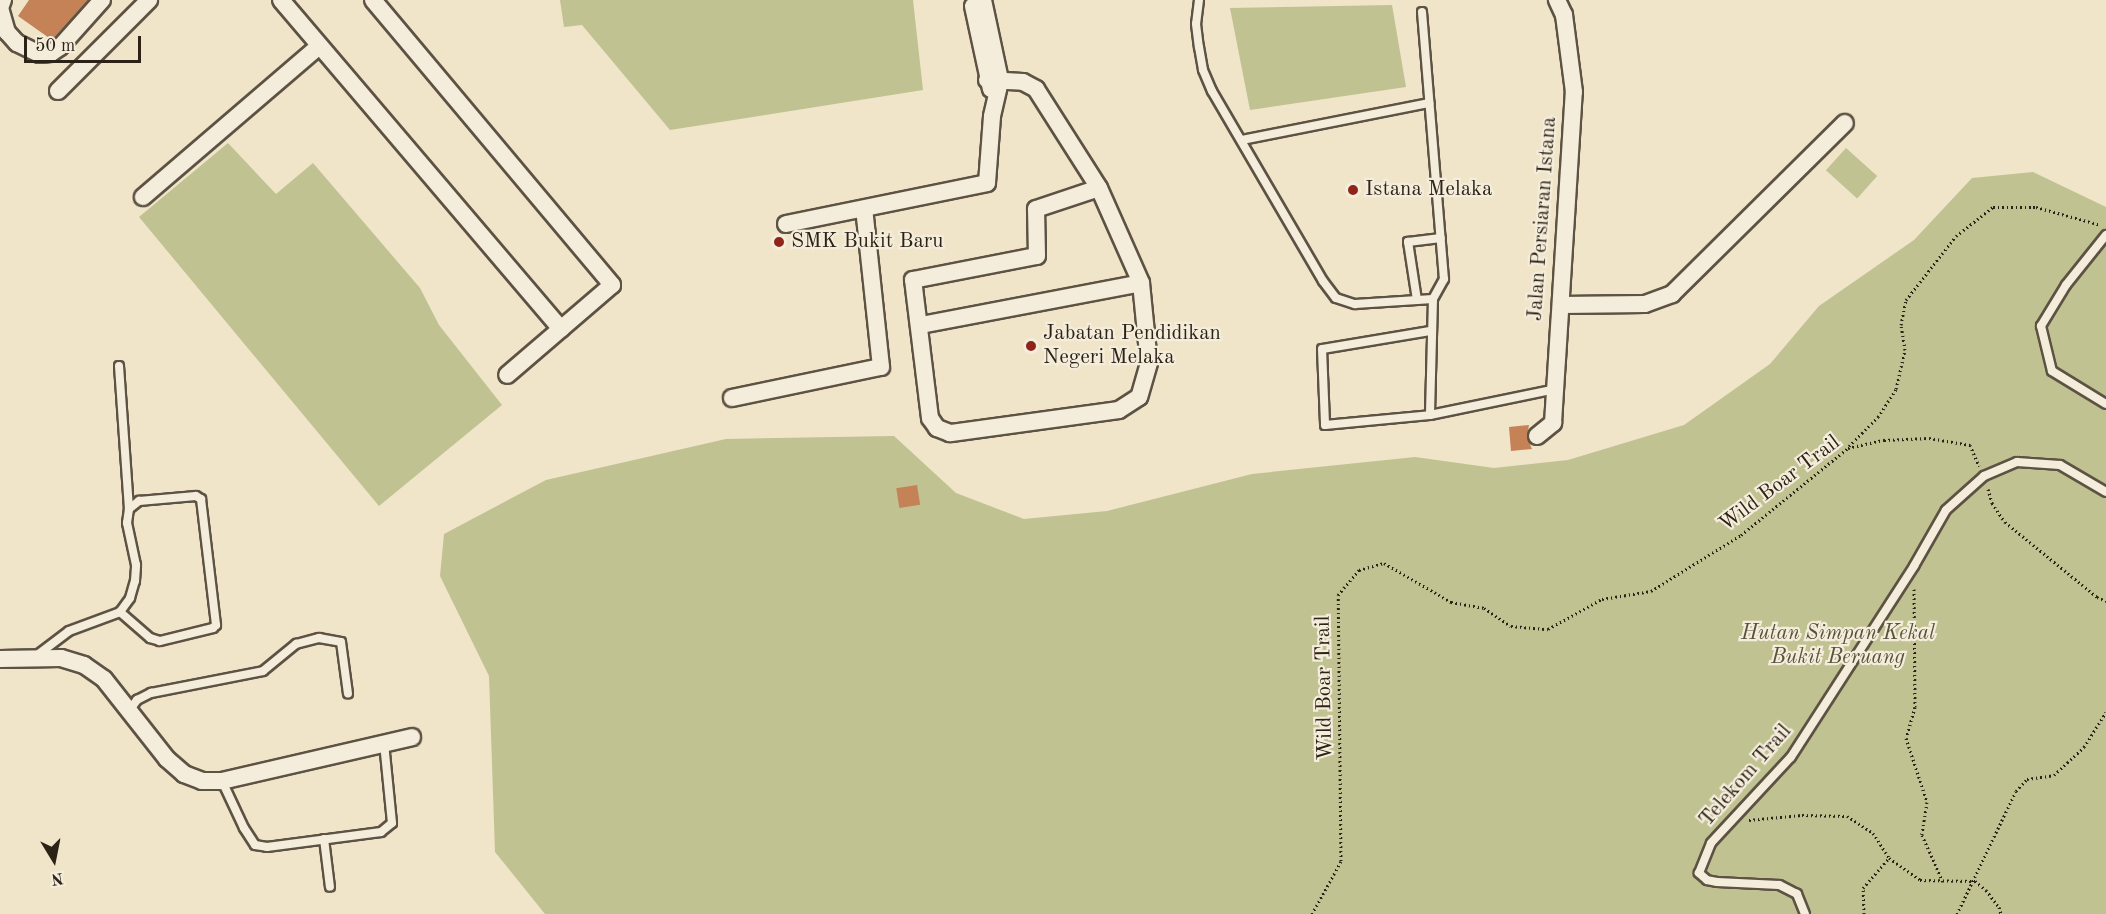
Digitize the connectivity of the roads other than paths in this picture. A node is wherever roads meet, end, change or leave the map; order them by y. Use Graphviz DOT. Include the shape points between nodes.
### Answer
graph roads {
  1 [pos="3,0"];
  2 [pos="102,0"];
  3 [pos="149,0"];
  4 [pos="281,0"];
  5 [pos="373,0"];
  6 [pos="972,0"];
  7 [pos="983,0"];
  8 [pos="1199,0"];
  9 [pos="1557,0"];
  10 [pos="1422,12"];
  11 [pos="318,47"];
  12 [pos="993,80"];
  13 [pos="58,91"];
  14 [pos="1429,103"];
  15 [pos="1845,123"];
  16 [pos="1242,140"];
  17 [pos="1099,188"];
  18 [pos="143,197"];
  19 [pos="864,209"];
  20 [pos="786,224"];
  21 [pos="2106,235"];
  22 [pos="1441,238"];
  23 [pos="1141,284"];
  24 [pos="1433,299"];
  25 [pos="1417,300"];
  26 [pos="1561,305"];
  27 [pos="921,325"];
  28 [pos="561,329"];
  29 [pos="1430,331"];
  30 [pos="119,366"];
  31 [pos="507,375"];
  32 [pos="1555,389"];
  33 [pos="732,398"];
  34 [pos="2106,404"];
  35 [pos="1430,415"];
  36 [pos="1537,436"];
  37 [pos="2106,492"];
  38 [pos="129,509"];
  39 [pos="120,612"];
  40 [pos="34,657"];
  41 [pos="0,659"];
  42 [pos="348,694"];
  43 [pos="129,711"];
  44 [pos="412,737"];
  45 [pos="384,742"];
  46 [pos="222,781"];
  47 [pos="324,839"];
  48 [pos="330,887"];
  49 [pos="1805,914"];
  1 -- 2 [label="street" via="0,8 7,32 17,43 40,54 60,47"];
  3 -- 13 [label="street"];
  4 -- 11 [label="street"];
  5 -- 28 [label="street" via="612,285"];
  6 -- 12 [label="street"];
  7 -- 12 [label="street"];
  8 -- 16 [label="lane" via="1196,24 1203,70"];
  9 -- 26 [label="street, Jalan Persiaran Istana" via="1564,15 1574,92"];
  10 -- 14 [label="lane"];
  11 -- 18 [label="street"];
  11 -- 28 [label="street"];
  12 -- 17 [label="street" via="1023,82 1036,89"];
  12 -- 19 [label="street" via="995,98 987,183"];
  14 -- 16 [label="lane"];
  14 -- 22 [label="lane"];
  15 -- 26 [label="street" via="1672,294 1645,304"];
  16 -- 25 [label="lane" via="1336,298 1355,304"];
  17 -- 23 [label="street"];
  17 -- 27 [label="street" via="1036,208 1037,256 913,280"];
  19 -- 20 [label="street"];
  19 -- 33 [label="street" via="881,367"];
  21 -- 34 [label="lane" via="2066,285 2041,326 2052,371"];
  22 -- 24 [label="lane" via="1444,279"];
  22 -- 25 [label="lane" via="1408,242"];
  23 -- 27 [label="street"];
  23 -- 27 [label="street" via="1149,363 1139,397 1119,410 950,433 937,428 930,418"];
  24 -- 25 [label="lane"];
  24 -- 29 [label="lane"];
  26 -- 32 [label="street, Jalan Persiaran Istana"];
  28 -- 31 [label="street"];
  29 -- 35 [label="lane"];
  29 -- 35 [label="lane" via="1322,349 1325,425"];
  30 -- 38 [label="lane"];
  32 -- 35 [label="lane"];
  32 -- 36 [label="street, Jalan Persiaran Istana" via="1553,423"];
  37 -- 49 [label="lane, Telekom Trail" via="2060,465 2017,462 1984,476 1946,510 1791,757 1711,843 1699,873 1717,882 1779,885 1797,894"];
  38 -- 39 [label="lane" via="127,523 136,565 135,581"];
  38 -- 39 [label="lane" via="139,501 196,496 201,500 216,625 160,641 150,638"];
  39 -- 40 [label="lane" via="69,631"];
  40 -- 41 [label="street"];
  40 -- 43 [label="street" via="84,664 104,679"];
  42 -- 43 [label="lane" via="341,642 319,638 296,644 263,671 151,693 136,700"];
  43 -- 46 [label="street" via="184,774 201,781"];
  44 -- 45 [label="street"];
  45 -- 46 [label="street"];
  45 -- 47 [label="lane" via="392,823 381,832"];
  46 -- 47 [label="lane" via="255,844 267,847"];
  47 -- 48 [label="lane"];
}
